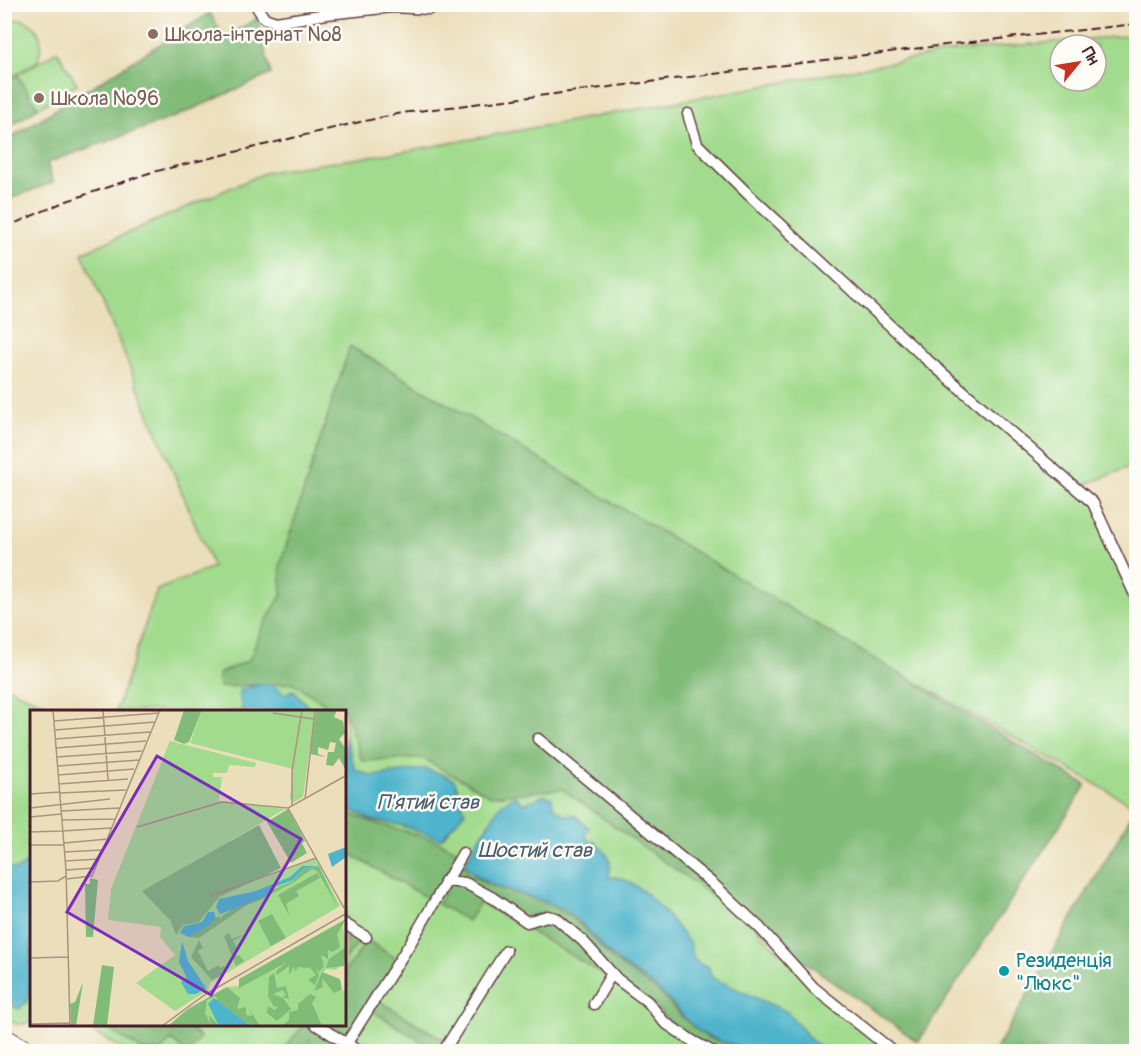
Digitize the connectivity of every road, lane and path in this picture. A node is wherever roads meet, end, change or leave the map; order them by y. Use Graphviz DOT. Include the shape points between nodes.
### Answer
graph roads {
  1 [pos="255,4"];
  2 [pos="438,4"];
  3 [pos="392,6"];
  4 [pos="325,9"];
  5 [pos="688,114"];
  6 [pos="1137,597"];
  7 [pos="538,739"];
  8 [pos="445,881"];
  9 [pos="465,884"];
  10 [pos="346,925"];
  11 [pos="366,937"];
  12 [pos="506,951"];
  13 [pos="612,973"];
  14 [pos="594,1004"];
  15 [pos="318,1026"];
  16 [pos="4,1034"];
  17 [pos="347,1043"];
  18 [pos="698,1048"];
  19 [pos="36,1052"];
  20 [pos="360,1052"];
  21 [pos="443,1052"];
  22 [pos="713,1052"];
  23 [pos="894,1052"];
  1 -- 4 [label="street" via="264,18 276,22"];
  2 -- 3 [label="street" via="429,9"];
  3 -- 4 [label="street"];
  5 -- 6 [label="street" via="697,144 748,194 934,366 1093,503"];
  7 -- 23 [label="street" via="713,884 760,928 814,988"];
  8 -- 9 [label="street"];
  8 -- 9 [label="street" via="461,856"];
  8 -- 17 [label="street"];
  9 -- 13 [label="street" via="527,922 547,916 556,918"];
  10 -- 11 [label="street"];
  12 -- 21 [label="street"];
  13 -- 14 [label="street"];
  13 -- 18 [label="street"];
  15 -- 17 [label="street"];
  16 -- 19 [label="main road"];
  17 -- 20 [label="street"];
  18 -- 22 [label="street"];
}
